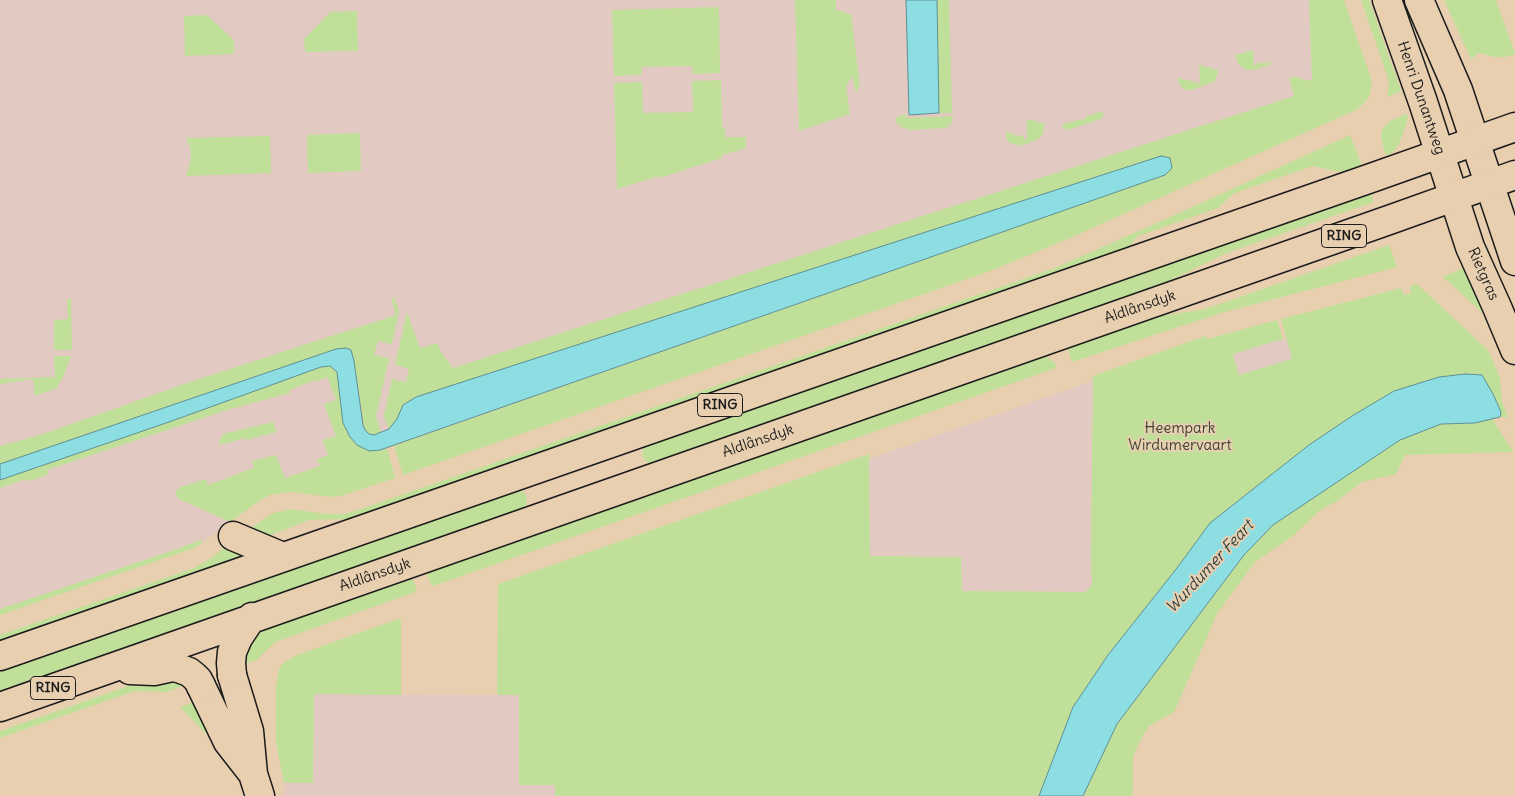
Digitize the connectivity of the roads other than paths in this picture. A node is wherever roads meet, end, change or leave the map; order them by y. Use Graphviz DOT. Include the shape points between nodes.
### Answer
graph roads {
  1 [pos="1387,0"];
  2 [pos="1419,0"];
  3 [pos="1515,127"];
  4 [pos="1475,141"];
  5 [pos="1440,154"];
  6 [pos="1515,174"];
  7 [pos="1490,184"];
  8 [pos="1453,197"];
  9 [pos="1515,261"];
  10 [pos="1515,350"];
  11 [pos="233,536"];
  12 [pos="283,557"];
  13 [pos="252,618"];
  14 [pos="0,656"];
  15 [pos="107,670"];
  16 [pos="0,707"];
  17 [pos="257,785"];
  1 -- 5 [label="main road, Henri Dunantweg"];
  2 -- 4 [label="main road" via="1458,90"];
  3 -- 4 [label="main road, RING"];
  4 -- 5 [label="main road, RING"];
  4 -- 7 [label="main road"];
  5 -- 8 [label="main road, Henri Dunantweg"];
  5 -- 12 [label="main road, RING"];
  6 -- 7 [label="main road, Aldlânsdyk / RING"];
  7 -- 8 [label="main road, Aldlânsdyk / RING"];
  7 -- 9 [label="main road"];
  8 -- 10 [label="main road, Rietgras" via="1470,247"];
  8 -- 13 [label="main road, Aldlânsdyk / RING"];
  11 -- 12 [label="main road"];
  12 -- 14 [label="main road, RING"];
  13 -- 15 [label="main road, Aldlânsdyk / RING"];
  13 -- 17 [label="main road" via="238,638 231,663 249,731"];
  15 -- 16 [label="main road, Aldlânsdyk / RING"];
  15 -- 17 [label="main road" via="178,668 189,672 198,680 228,742"];
}
